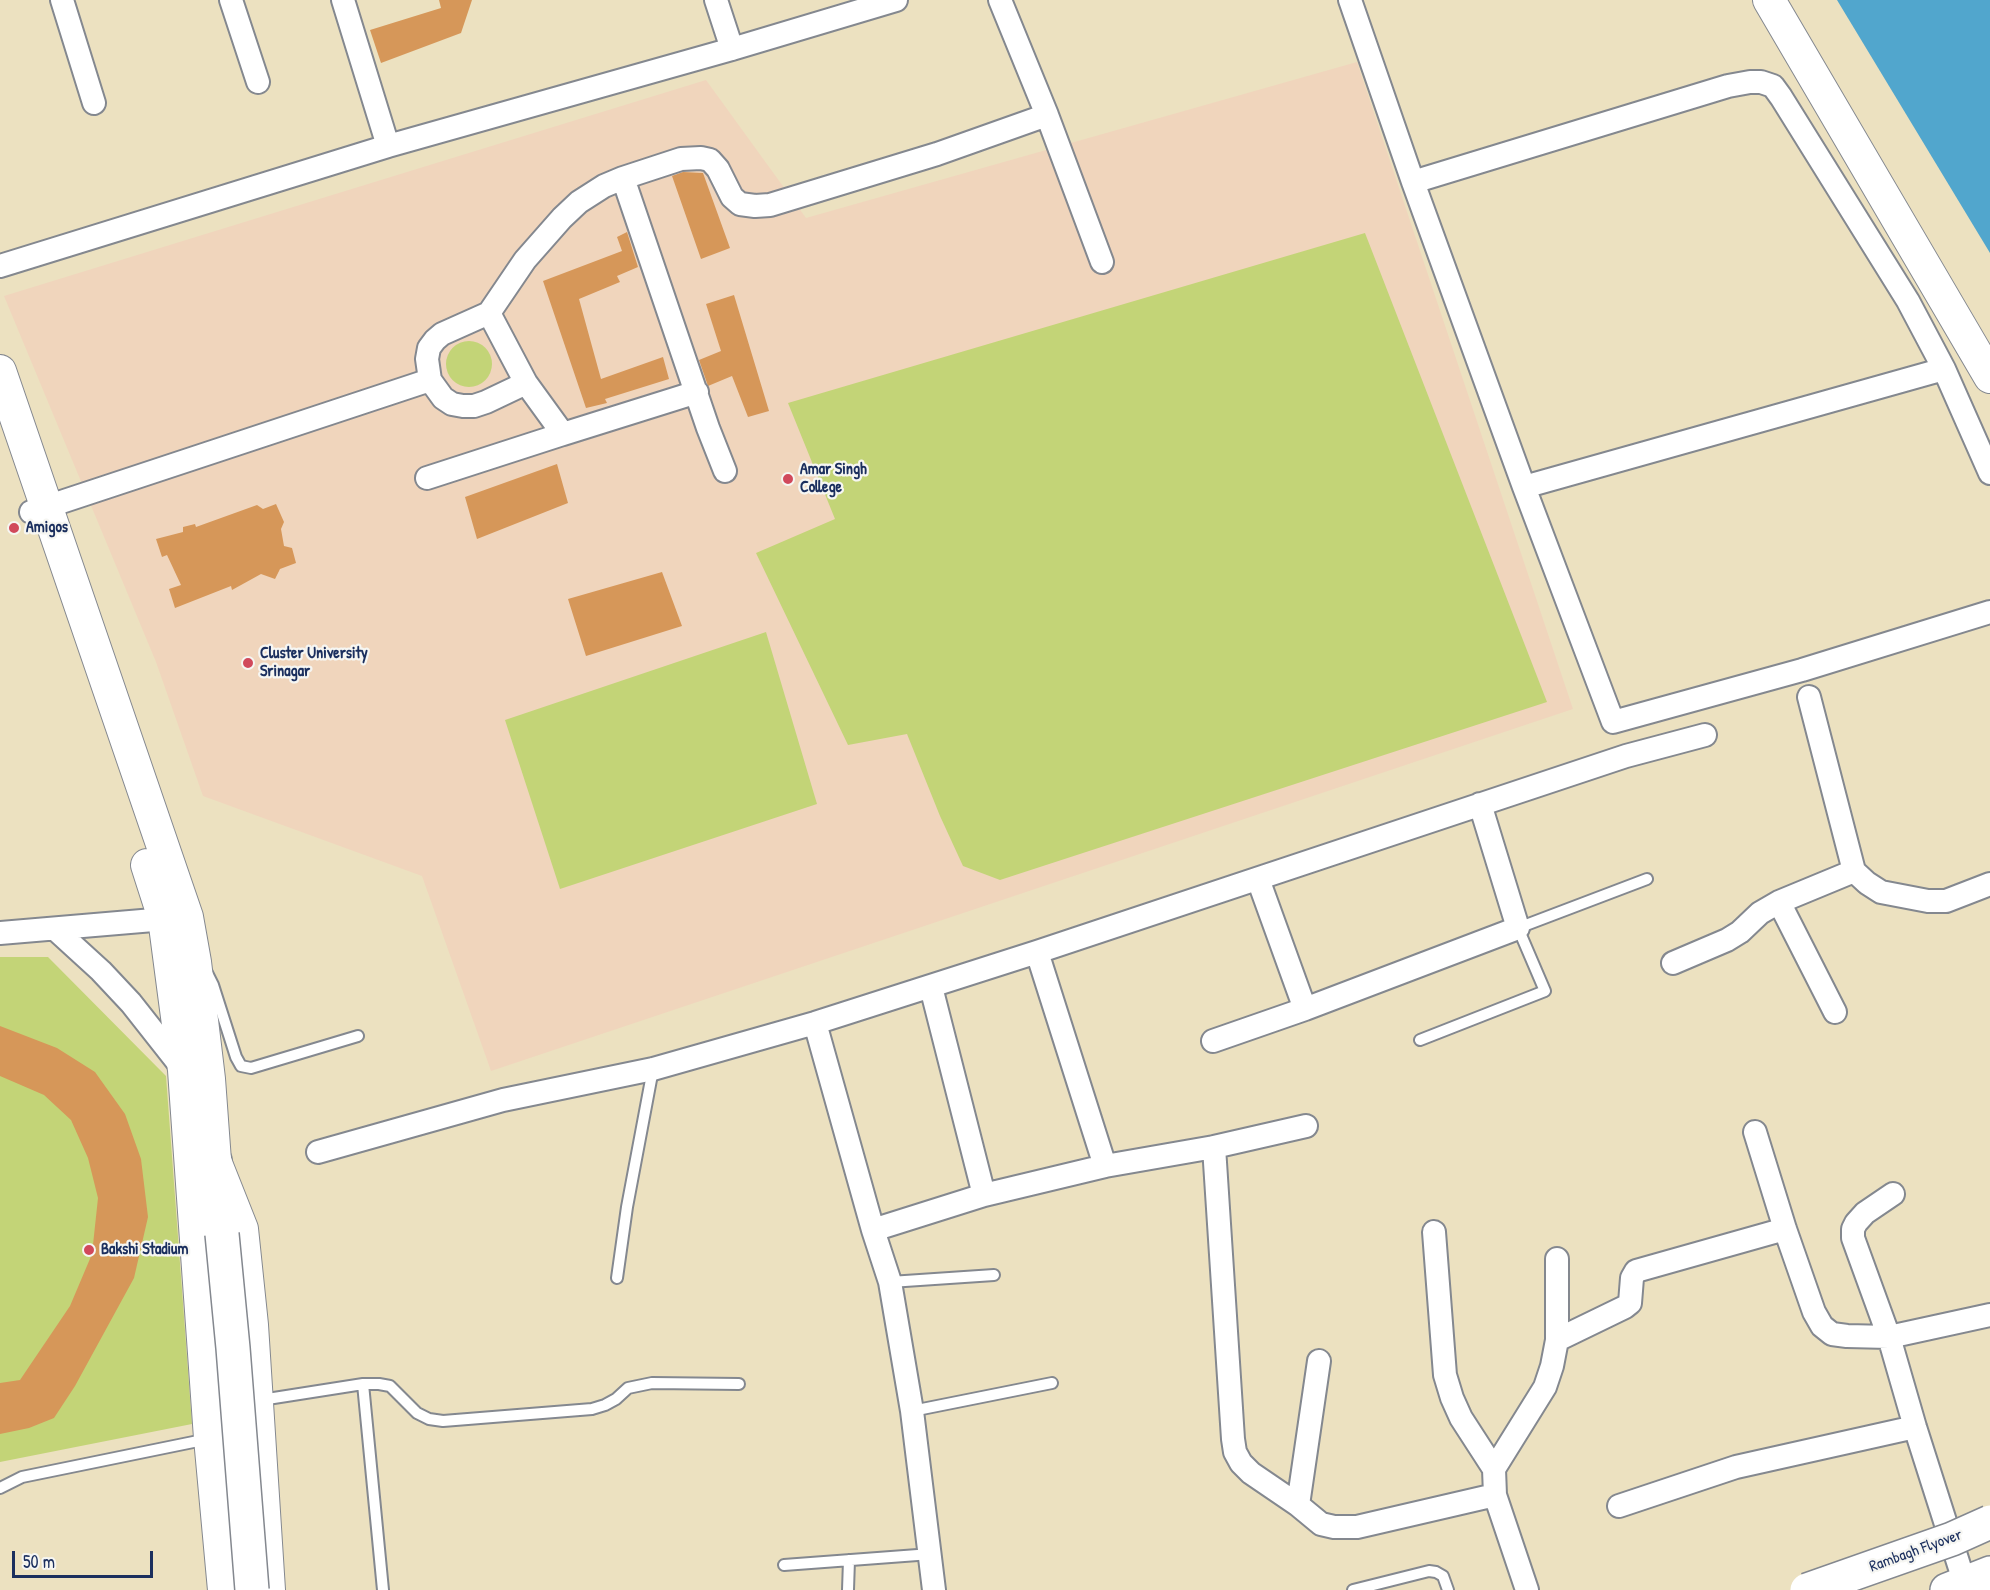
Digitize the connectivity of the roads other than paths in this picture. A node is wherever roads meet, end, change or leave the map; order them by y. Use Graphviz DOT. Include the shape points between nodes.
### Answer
graph roads {
  1 [pos="62,0"];
  2 [pos="231,0"];
  3 [pos="343,0"];
  4 [pos="716,0"];
  5 [pos="896,0"];
  6 [pos="1000,0"];
  7 [pos="1350,0"];
  8 [pos="1769,0"];
  9 [pos="732,49"];
  10 [pos="258,82"];
  11 [pos="94,103"];
  12 [pos="1047,115"];
  13 [pos="388,146"];
  14 [pos="623,178"];
  15 [pos="1413,182"];
  16 [pos="1102,262"];
  17 [pos="0,266"];
  18 [pos="489,313"];
  19 [pos="1944,369"];
  20 [pos="0,371"];
  21 [pos="1990,376"];
  22 [pos="430,380"];
  23 [pos="526,383"];
  24 [pos="697,392"];
  25 [pos="0,419"];
  26 [pos="562,434"];
  27 [pos="725,471"];
  28 [pos="1990,473"];
  29 [pos="427,478"];
  30 [pos="1524,487"];
  31 [pos="39,509"];
  32 [pos="1990,612"];
  33 [pos="1809,697"];
  34 [pos="1705,735"];
  35 [pos="1480,804"];
  36 [pos="1854,871"];
  37 [pos="1258,879"];
  38 [pos="1647,879"];
  39 [pos="1990,884"];
  40 [pos="1779,902"];
  41 [pos="176,918"];
  42 [pos="1518,928"];
  43 [pos="55,929"];
  44 [pos="0,933"];
  45 [pos="1037,952"];
  46 [pos="195,963"];
  47 [pos="1673,963"];
  48 [pos="931,987"];
  49 [pos="1305,1009"];
  50 [pos="1835,1012"];
  51 [pos="815,1023"];
  52 [pos="358,1036"];
  53 [pos="1420,1040"];
  54 [pos="1213,1041"];
  55 [pos="653,1069"];
  56 [pos="184,1070"];
  57 [pos="1306,1126"];
  58 [pos="1755,1132"];
  59 [pos="1214,1147"];
  60 [pos="318,1152"];
  61 [pos="215,1161"];
  62 [pos="1105,1166"];
  63 [pos="1893,1194"];
  64 [pos="984,1195"];
  65 [pos="1785,1229"];
  66 [pos="873,1230"];
  67 [pos="1434,1232"];
  68 [pos="1557,1259"];
  69 [pos="994,1275"];
  70 [pos="617,1278"];
  71 [pos="890,1282"];
  72 [pos="1990,1315"];
  73 [pos="1889,1337"];
  74 [pos="1557,1340"];
  75 [pos="1319,1361"];
  76 [pos="1052,1383"];
  77 [pos="363,1384"];
  78 [pos="739,1384"];
  79 [pos="912,1411"];
  80 [pos="1915,1427"];
  81 [pos="235,1428"];
  82 [pos="1494,1468"];
  83 [pos="0,1488"];
  84 [pos="1495,1495"];
  85 [pos="1298,1505"];
  86 [pos="1619,1506"];
  87 [pos="1990,1522"];
  88 [pos="1990,1533"];
  89 [pos="1990,1545"];
  90 [pos="1954,1548"];
  91 [pos="931,1554"];
  92 [pos="849,1560"];
  93 [pos="783,1565"];
  94 [pos="1967,1582"];
  95 [pos="225,1590"];
  96 [pos="252,1590"];
  97 [pos="269,1590"];
  98 [pos="383,1590"];
  99 [pos="848,1590"];
  100 [pos="934,1590"];
  101 [pos="1353,1590"];
  102 [pos="1448,1590"];
  103 [pos="1527,1590"];
  104 [pos="1807,1590"];
  105 [pos="1843,1590"];
  106 [pos="1869,1590"];
  1 -- 11 [label="street"];
  2 -- 10 [label="street"];
  3 -- 13 [label="street"];
  4 -- 9 [label="street"];
  5 -- 9 [label="street"];
  6 -- 12 [label="street"];
  7 -- 15 [label="street"];
  8 -- 21 [label="street"];
  9 -- 13 [label="street"];
  12 -- 14 [label="street" via="937,154 770,205 740,204 710,160 701,158 681,159"];
  12 -- 16 [label="street"];
  13 -- 17 [label="street"];
  14 -- 18 [label="street" via="595,191 562,218 525,260"];
  14 -- 24 [label="street"];
  15 -- 19 [label="street" via="1728,86 1750,82 1773,86 1908,301"];
  15 -- 30 [label="street"];
  18 -- 22 [label="street" via="435,340 427,359"];
  18 -- 23 [label="street"];
  19 -- 28 [label="street"];
  19 -- 30 [label="street"];
  20 -- 31 [label="street"];
  22 -- 23 [label="street" via="443,398 463,406 486,402"];
  22 -- 31 [label="street"];
  23 -- 26 [label="street"];
  24 -- 26 [label="street"];
  24 -- 27 [label="street"];
  25 -- 31 [label="street"];
  26 -- 29 [label="street"];
  30 -- 32 [label="street" via="1613,722 1802,670"];
  31 -- 41 [label="street"];
  33 -- 36 [label="street"];
  34 -- 35 [label="street" via="1626,756"];
  35 -- 37 [label="street"];
  35 -- 42 [label="street"];
  36 -- 39 [label="street" via="1881,892 1928,901 1946,901"];
  36 -- 40 [label="street"];
  37 -- 45 [label="street"];
  37 -- 49 [label="street"];
  38 -- 42 [label="lane"];
  40 -- 47 [label="street" via="1727,940"];
  40 -- 50 [label="street"];
  41 -- 43 [label="street"];
  41 -- 46 [label="street"];
  41 -- 56 [label="street"];
  42 -- 49 [label="street"];
  42 -- 53 [label="lane" via="1545,991"];
  43 -- 44 [label="street"];
  43 -- 56 [label="street" via="131,1003"];
  45 -- 48 [label="street"];
  45 -- 62 [label="street"];
  46 -- 52 [label="lane" via="213,985 241,1066 251,1068"];
  46 -- 61 [label="street"];
  48 -- 51 [label="street"];
  48 -- 64 [label="street"];
  49 -- 54 [label="street"];
  51 -- 55 [label="street"];
  51 -- 66 [label="street"];
  55 -- 60 [label="street" via="502,1100"];
  55 -- 70 [label="lane"];
  56 -- 81 [label="street"];
  57 -- 59 [label="street"];
  58 -- 65 [label="street"];
  59 -- 62 [label="street"];
  59 -- 85 [label="street" via="1235,1452 1251,1473"];
  61 -- 81 [label="street" via="242,1229 252,1324"];
  61 -- 96 [label="main road, bridge"];
  62 -- 64 [label="street"];
  63 -- 73 [label="street" via="1865,1213 1853,1229"];
  64 -- 66 [label="street"];
  65 -- 73 [label="street" via="1822,1326 1832,1334"];
  65 -- 74 [label="street" via="1636,1271 1630,1303"];
  66 -- 71 [label="street"];
  67 -- 82 [label="street" via="1445,1375 1461,1418"];
  68 -- 74 [label="street"];
  69 -- 71 [label="lane"];
  71 -- 79 [label="street"];
  72 -- 73 [label="street"];
  73 -- 80 [label="street"];
  74 -- 82 [label="street" via="1545,1387"];
  75 -- 85 [label="street"];
  76 -- 79 [label="lane"];
  77 -- 78 [label="lane" via="390,1386 417,1413 443,1421 592,1409 616,1399 628,1388 652,1383"];
  77 -- 81 [label="lane"];
  77 -- 98 [label="lane"];
  79 -- 91 [label="street"];
  80 -- 86 [label="street" via="1736,1467"];
  80 -- 90 [label="street"];
  81 -- 83 [label="lane" via="22,1477"];
  81 -- 95 [label="street"];
  81 -- 97 [label="street"];
  82 -- 84 [label="street"];
  84 -- 85 [label="street" via="1345,1528 1321,1524"];
  84 -- 103 [label="street"];
  87 -- 104 [label="main road, Rambagh Flyover, bridge"];
  88 -- 90 [label="main road"];
  89 -- 106 [label="main road, Rambagh Flyover"];
  90 -- 94 [label="street"];
  90 -- 105 [label="main road"];
  91 -- 92 [label="lane"];
  91 -- 100 [label="street"];
  92 -- 93 [label="lane"];
  92 -- 99 [label="lane"];
  101 -- 102 [label="lane" via="1429,1571 1443,1576"];
}
